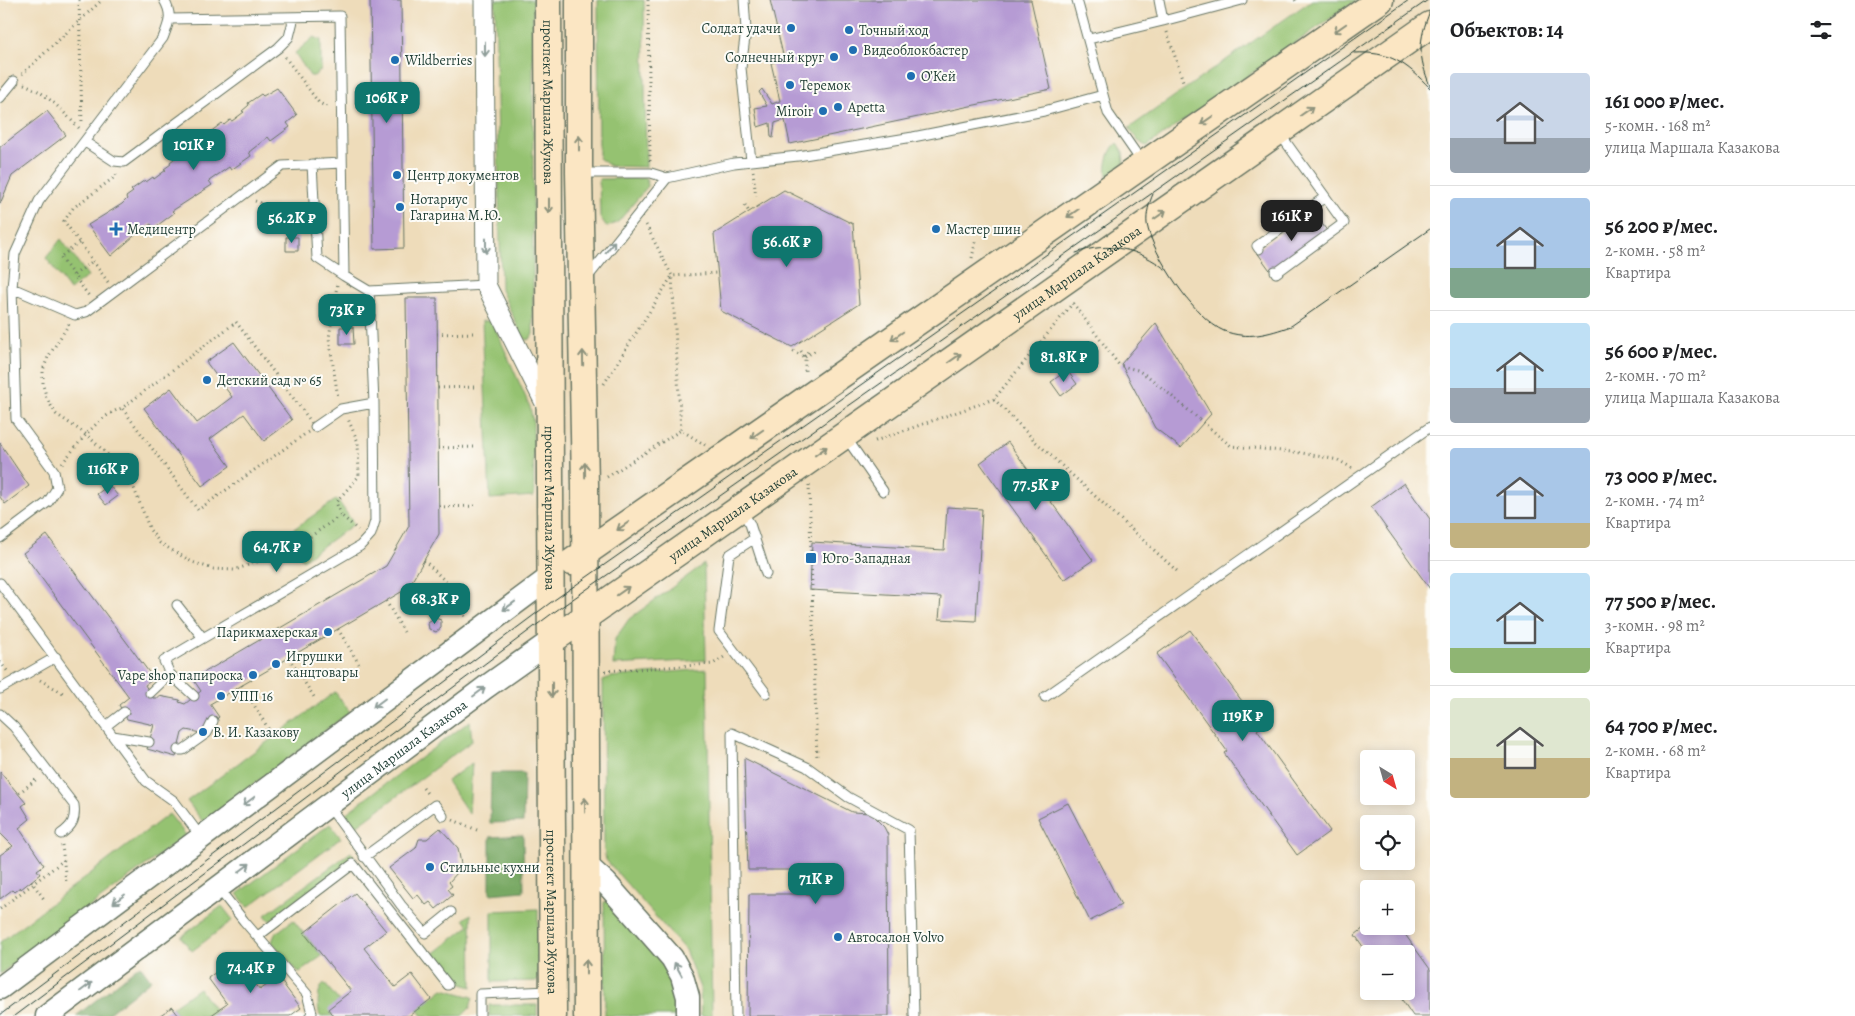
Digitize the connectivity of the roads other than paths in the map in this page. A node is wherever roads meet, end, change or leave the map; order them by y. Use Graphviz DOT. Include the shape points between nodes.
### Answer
graph roads {
  1 [pos="164,0"];
  2 [pos="484,0"];
  3 [pos="548,0"];
  4 [pos="579,0"];
  5 [pos="744,0"];
  6 [pos="1077,0"];
  7 [pos="1160,0"];
  8 [pos="1242,0"];
  9 [pos="1380,0"];
  10 [pos="294,17"];
  11 [pos="170,19"];
  12 [pos="1163,21"];
  13 [pos="1430,25"];
  14 [pos="1088,39"];
  15 [pos="14,81"];
  16 [pos="1103,94"];
  17 [pos="0,98"];
  18 [pos="1278,132"];
  19 [pos="85,142"];
  20 [pos="751,161"];
  21 [pos="342,163"];
  22 [pos="312,164"];
  23 [pos="1143,165"];
  24 [pos="579,173"];
  25 [pos="667,178"];
  26 [pos="1325,197"];
  27 [pos="1259,249"];
  28 [pos="1275,271"];
  29 [pos="344,276"];
  30 [pos="486,285"];
  31 [pos="581,287"];
  32 [pos="12,288"];
  33 [pos="369,291"];
  34 [pos="374,403"];
  35 [pos="550,412"];
  36 [pos="315,427"];
  37 [pos="1430,427"];
  38 [pos="844,434"];
  39 [pos="884,491"];
  40 [pos="740,508"];
  41 [pos="0,538"];
  42 [pos="755,538"];
  43 [pos="584,554"];
  44 [pos="766,574"];
  45 [pos="549,578"];
  46 [pos="0,583"];
  47 [pos="177,605"];
  48 [pos="584,619"];
  49 [pos="202,638"];
  50 [pos="551,641"];
  51 [pos="56,657"];
  52 [pos="170,674"];
  53 [pos="0,689"];
  54 [pos="150,693"];
  55 [pos="766,693"];
  56 [pos="194,696"];
  57 [pos="1045,697"];
  58 [pos="124,712"];
  59 [pos="0,714"];
  60 [pos="213,721"];
  61 [pos="106,726"];
  62 [pos="113,736"];
  63 [pos="149,742"];
  64 [pos="178,750"];
  65 [pos="328,805"];
  66 [pos="443,816"];
  67 [pos="61,834"];
  68 [pos="202,837"];
  69 [pos="364,857"];
  70 [pos="585,864"];
  71 [pos="218,888"];
  72 [pos="451,912"];
  73 [pos="258,936"];
  74 [pos="448,986"];
  75 [pos="0,988"];
  76 [pos="553,1004"];
  77 [pos="56,1013"];
  78 [pos="312,1015"];
  79 [pos="479,1016"];
  80 [pos="586,1016"];
  81 [pos="688,1016"];
  82 [pos="736,1016"];
  83 [pos="914,1016"];
  1 -- 11 [label="lane"];
  2 -- 30 [label="street, one-way"];
  3 -- 35 [label="main road, проспект Маршала Жукова, one-way"];
  24 -- 4 [label="main road, one-way"];
  5 -- 20 [label="lane" via="746,30 741,68"];
  6 -- 14 [label="lane"];
  7 -- 12 [label="lane"];
  8 -- 12 [label="lane"];
  9 -- 23 [label="main road, one-way"];
  10 -- 11 [label="lane"];
  10 -- 19 [label="lane" via="289,36 278,48 124,162 114,162"];
  10 -- 21 [label="lane" via="340,16"];
  11 -- 19 [label="lane" via="163,38"];
  12 -- 14 [label="lane"];
  18 -- 13 [label="main road, улица Маршала Казакова, one-way"];
  14 -- 16 [label="lane"];
  15 -- 17 [label="lane"];
  16 -- 20 [label="lane" via="1044,111 913,137"];
  16 -- 23 [label="lane" via="1108,113"];
  18 -- 26 [label="lane"];
  38 -- 18 [label="main road, улица Маршала Казакова, one-way"];
  19 -- 32 [label="lane" via="39,201 15,254"];
  20 -- 25 [label="lane"];
  21 -- 22 [label="lane"];
  21 -- 29 [label="lane"];
  22 -- 29 [label="lane" via="317,258"];
  22 -- 32 [label="lane" via="282,166 86,312 75,316"];
  23 -- 43 [label="main road, one-way"];
  24 -- 25 [label="lane" via="651,173"];
  24 -- 31 [label="main road"];
  31 -- 25 [label="lane, one-way"];
  26 -- 27 [label="lane" via="1257,246"];
  26 -- 28 [label="lane" via="1344,223"];
  29 -- 33 [label="lane"];
  30 -- 33 [label="lane"];
  30 -- 35 [label="street"];
  43 -- 31 [label="main road, one-way"];
  32 -- 41 [label="lane" via="16,419 54,471 57,488 48,502"];
  33 -- 34 [label="lane"];
  34 -- 36 [label="lane" via="341,409"];
  34 -- 49 [label="lane" via="375,521 371,534 360,546"];
  35 -- 45 [label="main road, проспект Маршала Жукова"];
  37 -- 57 [label="lane"];
  38 -- 39 [label="lane"];
  40 -- 38 [label="main road, улица Маршала Казакова, one-way"];
  40 -- 42 [label="lane"];
  48 -- 40 [label="main road, улица Маршала Казакова, one-way"];
  42 -- 44 [label="lane"];
  42 -- 55 [label="lane" via="729,556 719,631"];
  43 -- 45 [label="main road"];
  43 -- 48 [label="main road"];
  45 -- 50 [label="main road, проспект Маршала Жукова"];
  45 -- 68 [label="street, one-way"];
  46 -- 51 [label="lane"];
  47 -- 49 [label="lane"];
  48 -- 50 [label="main road, улица Маршала Казакова"];
  70 -- 48 [label="main road, one-way"];
  49 -- 52 [label="lane" via="164,661"];
  65 -- 50 [label="street, улица Маршала Казакова, one-way"];
  50 -- 76 [label="main road, проспект Маршала Жукова, one-way"];
  51 -- 53 [label="lane"];
  51 -- 61 [label="lane"];
  52 -- 54 [label="lane"];
  52 -- 56 [label="lane"];
  58 -- 61 [label="lane"];
  59 -- 67 [label="lane" via="14,727 74,805 76,816"];
  60 -- 64 [label="lane" via="206,733 183,750"];
  61 -- 62 [label="lane"];
  62 -- 63 [label="lane"];
  62 -- 68 [label="lane" via="146,781 174,801"];
  65 -- 69 [label="lane"];
  71 -- 65 [label="street, улица Маршала Казакова, one-way"];
  66 -- 69 [label="lane" via="436,805"];
  68 -- 75 [label="street, one-way"];
  69 -- 72 [label="lane" via="425,933"];
  80 -- 70 [label="main road, one-way"];
  81 -- 70 [label="street, one-way" via="688,997 672,958 606,883"];
  71 -- 73 [label="lane"];
  77 -- 71 [label="street, улица Маршала Казакова, one-way"];
  73 -- 74 [label="lane" via="354,864"];
  73 -- 78 [label="lane" via="307,994"];
  76 -- 79 [label="lane" via="480,994"];
  82 -- 83 [label="lane" via="732,733 807,767 848,797 909,830"];
}
